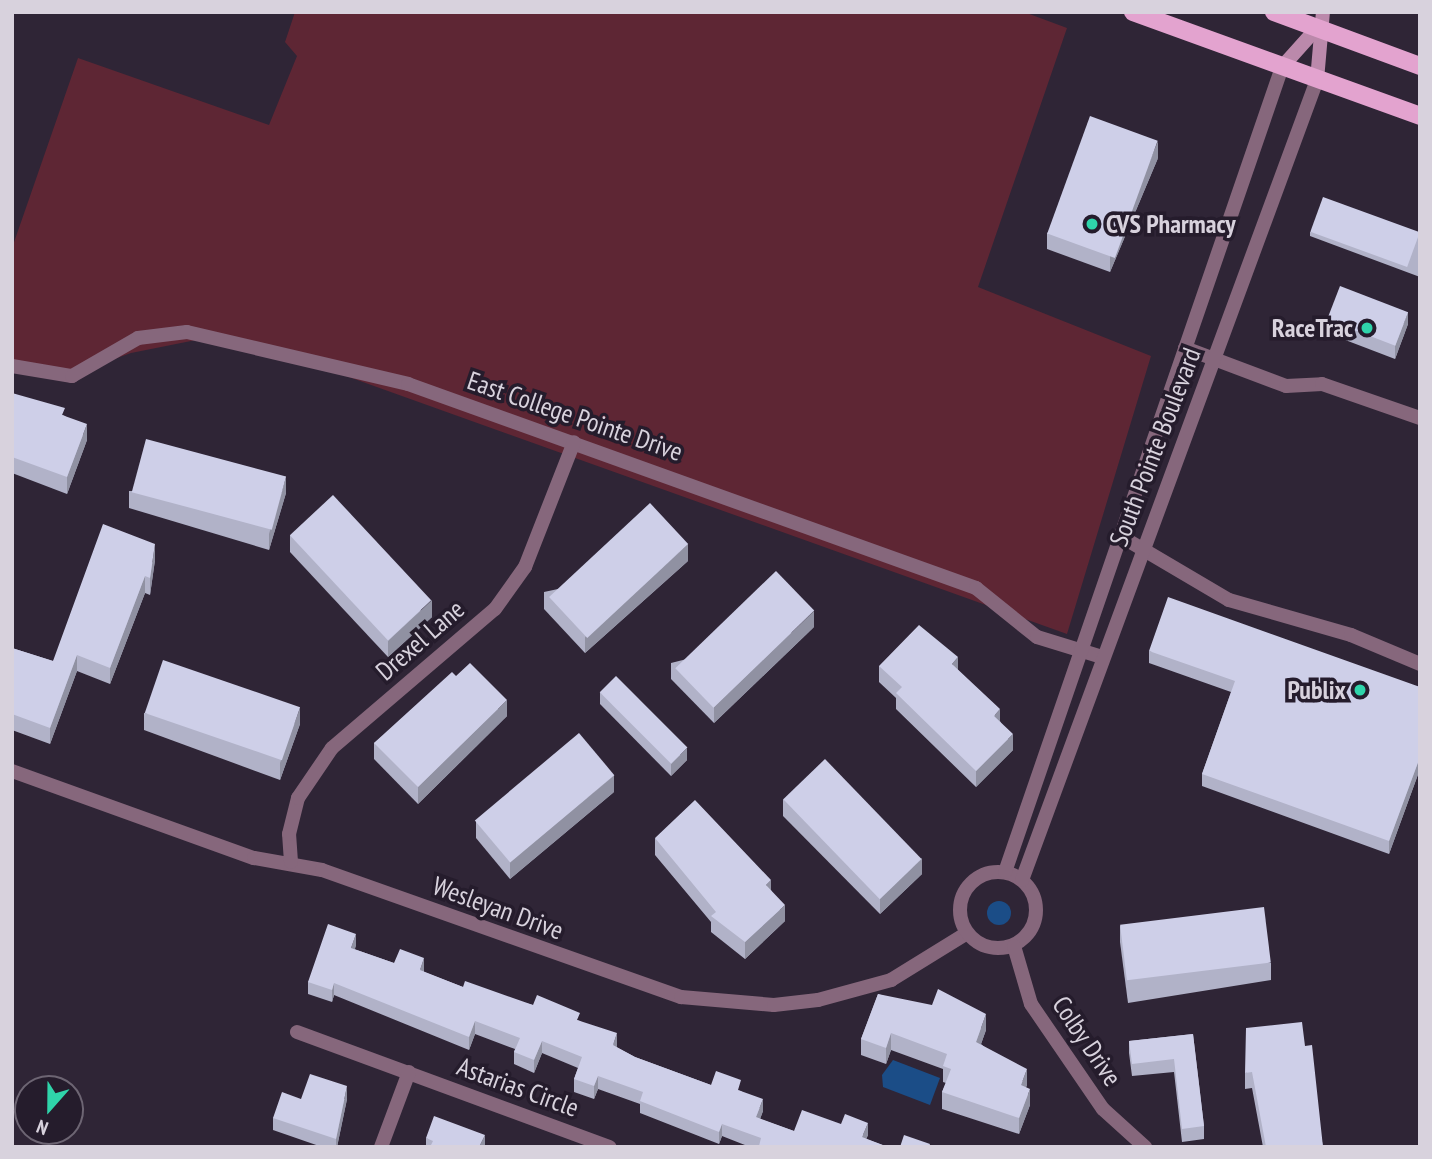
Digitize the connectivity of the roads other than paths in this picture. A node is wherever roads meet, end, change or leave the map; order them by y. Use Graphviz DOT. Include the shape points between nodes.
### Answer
graph roads {
  1 [pos="1133,12"];
  2 [pos="1274,12"];
  3 [pos="1320,20"];
  4 [pos="1420,66"];
  5 [pos="1282,67"];
  6 [pos="1317,80"];
  7 [pos="1420,116"];
  8 [pos="1185,348"];
  9 [pos="1214,359"];
  10 [pos="12,366"];
  11 [pos="1420,418"];
  12 [pos="574,442"];
  13 [pos="1122,537"];
  14 [pos="1142,550"];
  15 [pos="1084,652"];
  16 [pos="1102,657"];
  17 [pos="1420,664"];
  18 [pos="12,771"];
  19 [pos="291,862"];
  20 [pos="1005,872"];
  21 [pos="1023,880"];
  22 [pos="967,933"];
  23 [pos="1014,946"];
  24 [pos="297,1032"];
  25 [pos="409,1073"];
  26 [pos="381,1147"];
  27 [pos="609,1147"];
  28 [pos="1145,1147"];
  1 -- 5 [label="main road"];
  2 -- 3 [label="main road"];
  3 -- 4 [label="main road"];
  3 -- 5 [label="street, South Pointe Boulevard"];
  3 -- 6 [label="street, South Pointe Boulevard"];
  5 -- 6 [label="main road"];
  5 -- 8 [label="street, South Pointe Boulevard"];
  6 -- 7 [label="main road"];
  6 -- 9 [label="street, South Pointe Boulevard"];
  8 -- 9 [label="street"];
  8 -- 13 [label="street, South Pointe Boulevard"];
  9 -- 11 [label="street" via="1286,386 1322,384"];
  9 -- 14 [label="street, South Pointe Boulevard"];
  10 -- 12 [label="street, East College Pointe Drive" via="72,376 138,338 187,332 408,384"];
  12 -- 15 [label="street, East College Pointe Drive" via="976,588 1037,637"];
  12 -- 19 [label="street, Drexel Lane" via="525,567 495,609 332,748 299,798 289,834"];
  13 -- 14 [label="street"];
  13 -- 15 [label="street, South Pointe Boulevard"];
  14 -- 16 [label="street, South Pointe Boulevard"];
  14 -- 17 [label="street" via="1228,600 1351,635"];
  15 -- 16 [label="street, East College Pointe Drive"];
  15 -- 20 [label="street, South Pointe Boulevard"];
  16 -- 21 [label="street, South Pointe Boulevard"];
  18 -- 19 [label="street, Wesleyan Drive" via="254,858"];
  19 -- 22 [label="street, Wesleyan Drive" via="617,976 723,1002 791,1005 882,982"];
  20 -- 21 [label="street"];
  20 -- 22 [label="street" via="982,875 965,890 959,912"];
  21 -- 23 [label="street" via="1037,915"];
  22 -- 23 [label="street" via="988,948"];
  23 -- 28 [label="street, Colby Drive" via="1031,1004 1103,1109"];
  24 -- 25 [label="street, Astarias Circle"];
  25 -- 26 [label="street"];
  25 -- 27 [label="street, Astarias Circle"];
}
